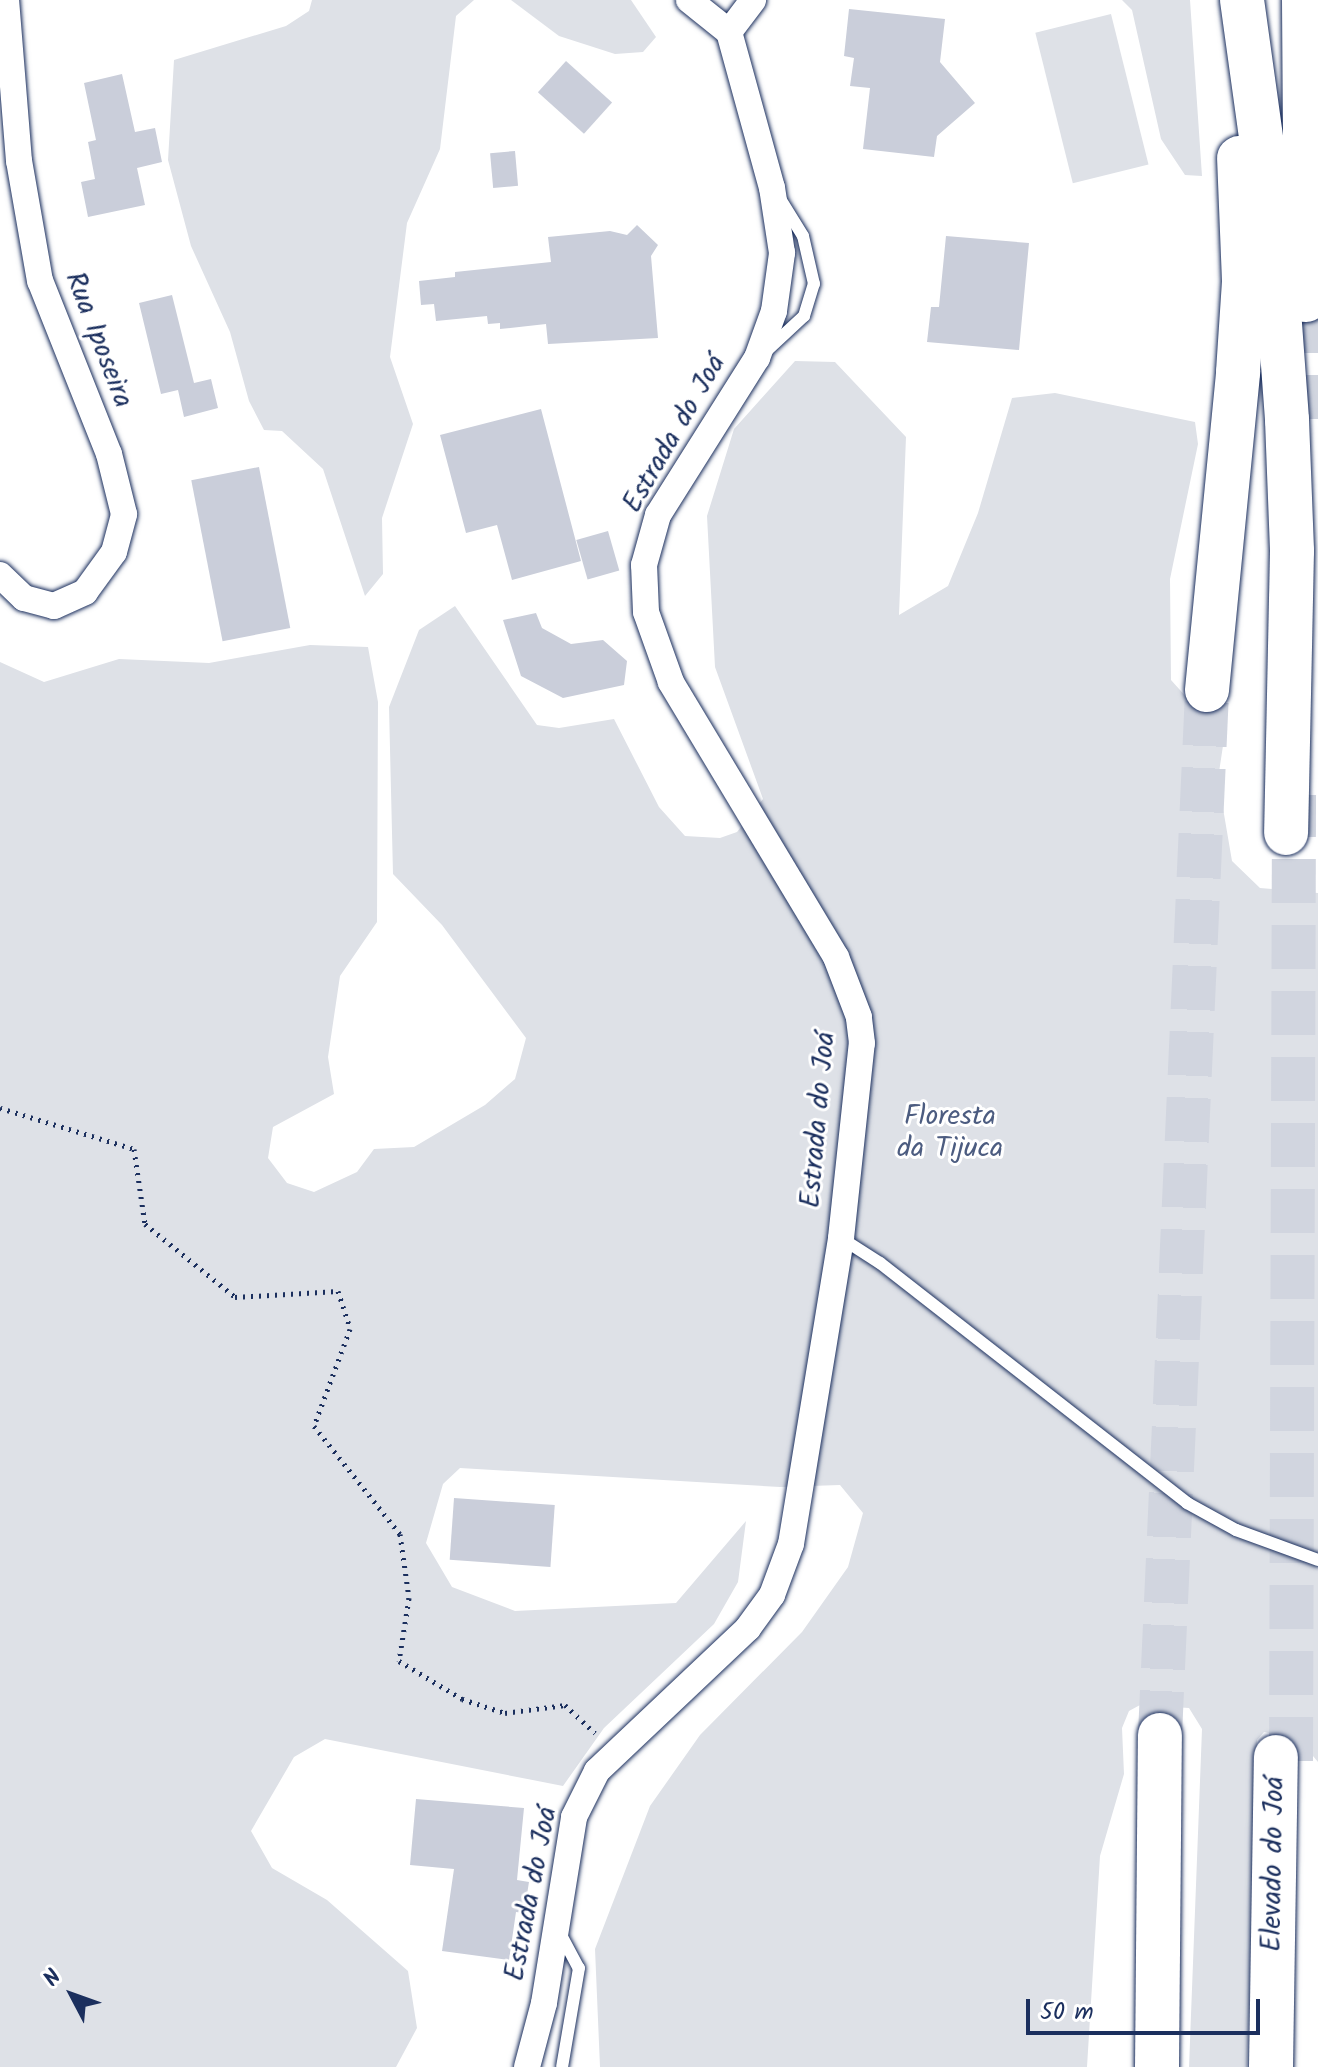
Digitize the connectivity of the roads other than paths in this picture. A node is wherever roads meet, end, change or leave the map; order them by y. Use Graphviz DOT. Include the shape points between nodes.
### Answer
graph roads {
  1 [pos="6,0"];
  2 [pos="689,0"];
  3 [pos="753,0"];
  4 [pos="1234,0"];
  5 [pos="1242,0"];
  6 [pos="1304,0"];
  7 [pos="729,32"];
  8 [pos="772,188"];
  9 [pos="1306,315"];
  10 [pos="757,358"];
  11 [pos="0,575"];
  12 [pos="1207,690"];
  13 [pos="1286,833"];
  14 [pos="841,1238"];
  15 [pos="1318,1560"];
  16 [pos="1160,1735"];
  17 [pos="557,1927"];
  18 [pos="527,2067"];
  19 [pos="562,2067"];
  20 [pos="1157,2067"];
  21 [pos="1271,2067"];
  22 [pos="1288,2067"];
  1 -- 11 [label="street, Rua Iposeira" via="19,161 40,281 109,454 124,514 114,552 85,592 54,606 24,598"];
  2 -- 7 [label="street"];
  3 -- 7 [label="street"];
  4 -- 12 [label="highway" via="1244,281"];
  5 -- 13 [label="highway" via="1261,128 1287,420 1292,551"];
  6 -- 9 [label="highway"];
  7 -- 8 [label="street, Estrada do Joá"];
  8 -- 10 [label="street, Estrada do Joá" via="782,253 774,311"];
  8 -- 10 [label="lane" via="803,236 814,284 804,316"];
  10 -- 14 [label="street, Estrada do Joá" via="658,515 644,565 646,612 671,682 836,957 859,1017 862,1043"];
  14 -- 15 [label="lane" via="1187,1503 1236,1530"];
  14 -- 17 [label="street, Estrada do Joá" via="791,1544 772,1595 748,1628 614,1750 574,1817"];
  16 -- 20 [label="highway"];
  17 -- 18 [label="street, Estrada do Joá"];
  17 -- 19 [label="lane" via="579,1968"];
  21 -- 22 [label="highway, Elevado do Joá" via="1284,1759"];
}
